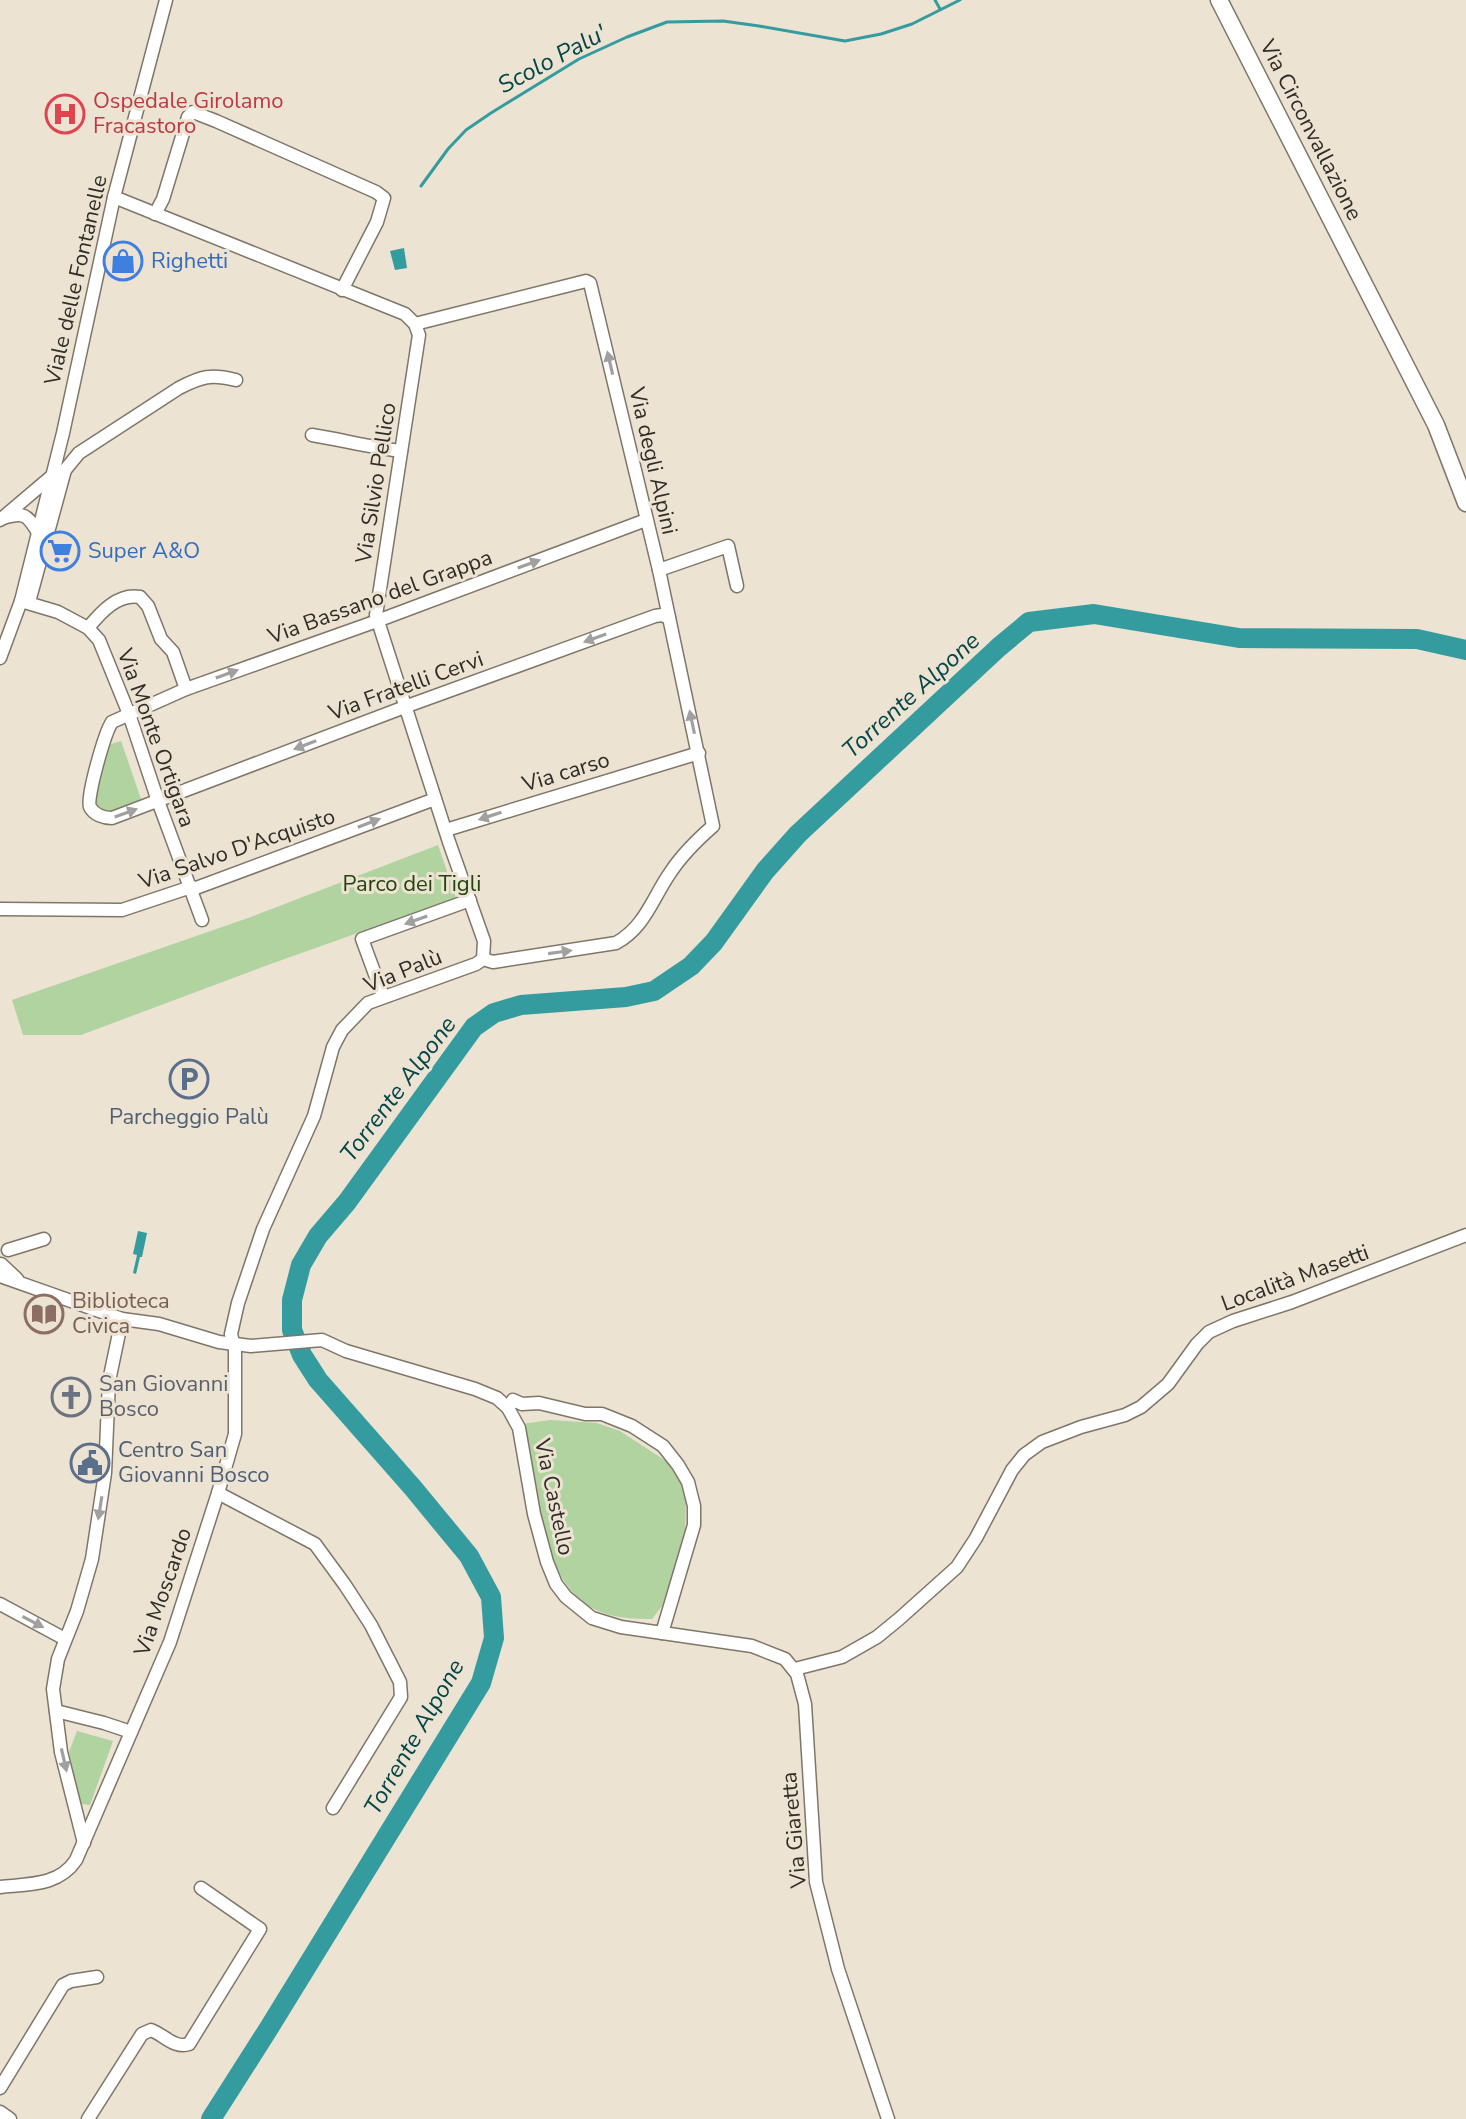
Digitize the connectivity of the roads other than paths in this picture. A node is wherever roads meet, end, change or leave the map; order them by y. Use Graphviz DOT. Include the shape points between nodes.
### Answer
graph roads {
  1 [pos="166,0"];
  2 [pos="1219,0"];
  3 [pos="114,197"];
  4 [pos="155,214"];
  5 [pos="342,290"];
  6 [pos="415,324"];
  7 [pos="236,380"];
  8 [pos="312,435"];
  9 [pos="401,451"];
  10 [pos="65,470"];
  11 [pos="52,476"];
  12 [pos="1466,503"];
  13 [pos="46,512"];
  14 [pos="24,515"];
  15 [pos="0,520"];
  16 [pos="646,520"];
  17 [pos="37,531"];
  18 [pos="659,570"];
  19 [pos="737,586"];
  20 [pos="25,602"];
  21 [pos="669,618"];
  22 [pos="377,621"];
  23 [pos="88,628"];
  24 [pos="0,658"];
  25 [pos="186,689"];
  26 [pos="404,708"];
  27 [pos="129,714"];
  28 [pos="699,753"];
  29 [pos="435,799"];
  30 [pos="158,801"];
  31 [pos="713,826"];
  32 [pos="446,830"];
  33 [pos="191,887"];
  34 [pos="470,900"];
  35 [pos="0,909"];
  36 [pos="202,920"];
  37 [pos="483,959"];
  38 [pos="383,996"];
  39 [pos="1466,1235"];
  40 [pos="44,1239"];
  41 [pos="2,1265"];
  42 [pos="122,1319"];
  43 [pos="233,1344"];
  44 [pos="508,1408"];
  45 [pos="218,1493"];
  46 [pos="0,1604"];
  47 [pos="662,1633"];
  48 [pos="65,1639"];
  49 [pos="795,1669"];
  50 [pos="56,1711"];
  51 [pos="131,1732"];
  52 [pos="333,1808"];
  53 [pos="84,1843"];
  54 [pos="0,1887"];
  55 [pos="201,1888"];
  56 [pos="97,1977"];
  57 [pos="0,2088"];
  58 [pos="0,2112"];
  59 [pos="10,2119"];
  60 [pos="88,2119"];
  61 [pos="888,2119"];
  1 -- 3 [label="street, Viale delle Fontanelle"];
  2 -- 12 [label="main road, Via Circonvallazione" via="1436,425"];
  3 -- 4 [label="street"];
  3 -- 11 [label="street, Viale delle Fontanelle"];
  4 -- 5 [label="street"];
  4 -- 5 [label="street" via="190,114 216,121 384,198"];
  5 -- 6 [label="street" via="405,314"];
  6 -- 9 [label="street, Via Silvio Pellico" via="419,335"];
  16 -- 6 [label="street, Via degli Alpini, one-way" via="590,283"];
  7 -- 10 [label="street" via="213,375 179,388 79,453"];
  8 -- 9 [label="street"];
  9 -- 22 [label="street, Via Silvio Pellico"];
  10 -- 11 [label="street"];
  10 -- 13 [label="street"];
  11 -- 13 [label="street, Viale delle Fontanelle"];
  11 -- 15 [label="street"];
  13 -- 14 [label="street"];
  13 -- 17 [label="street"];
  13 -- 20 [label="street"];
  14 -- 15 [label="street"];
  14 -- 17 [label="street"];
  16 -- 18 [label="street, Via degli Alpini"];
  22 -- 16 [label="street, Via Bassano del Grappa, one-way"];
  17 -- 20 [label="street"];
  18 -- 19 [label="street" via="728,546"];
  18 -- 21 [label="street, Via degli Alpini"];
  20 -- 23 [label="street"];
  20 -- 24 [label="street"];
  21 -- 26 [label="street, Via Fratelli Cervi, one-way" via="655,616"];
  28 -- 21 [label="street, Via degli Alpini, one-way"];
  25 -- 22 [label="street, Via Bassano del Grappa, one-way"];
  22 -- 26 [label="street, Via Silvio Pellico"];
  23 -- 25 [label="street" via="112,604 126,596 140,597 173,652"];
  23 -- 27 [label="street, Via Monte Ortigara" via="99,640"];
  25 -- 27 [label="street, Via Bassano del Grappa"];
  26 -- 29 [label="street, Via Silvio Pellico"];
  26 -- 30 [label="street, Via Fratelli Cervi, one-way"];
  27 -- 30 [label="street, Via Monte Ortigara"];
  27 -- 30 [label="street, Via Fratelli Cervi, one-way" via="108,727 89,806 112,818"];
  28 -- 31 [label="street, Via degli Alpini"];
  28 -- 32 [label="street, Via carso, one-way"];
  29 -- 32 [label="street, Via Silvio Pellico"];
  33 -- 29 [label="street, Via Salvo D'Acquisto, one-way"];
  30 -- 33 [label="street, Via Monte Ortigara"];
  37 -- 31 [label="street, Via Palù, one-way" via="493,962 616,943 639,925 675,866"];
  32 -- 34 [label="street, Via Silvio Pellico"];
  33 -- 35 [label="street, Via Salvo D'Acquisto" via="122,910"];
  33 -- 36 [label="street, Via Monte Ortigara"];
  34 -- 37 [label="street, Via Silvio Pellico" via="484,941"];
  34 -- 38 [label="street, one-way" via="362,939"];
  37 -- 38 [label="street, Via Palù"];
  38 -- 43 [label="street, Via Palù" via="351,1019 333,1047 314,1116 246,1275"];
  39 -- 49 [label="street, Località Masetti" via="1209,1332 1168,1384 1141,1407 1042,1442 1024,1455 957,1567 877,1637 842,1657"];
  40 -- 41 [label="street"];
  41 -- 42 [label="street" via="26,1286"];
  42 -- 43 [label="street"];
  42 -- 48 [label="street, one-way" via="109,1381 105,1473 92,1559"];
  43 -- 44 [label="street" via="322,1340 475,1389"];
  43 -- 45 [label="street, Via Moscardo" via="235,1434"];
  44 -- 47 [label="street, Via Castello" via="519,1428 534,1514 556,1584 592,1618"];
  44 -- 47 [label="street, Via Castello" via="513,1400 602,1414 663,1446 678,1465 688,1482 694,1525"];
  45 -- 51 [label="street, Via Moscardo" via="170,1642"];
  45 -- 52 [label="street" via="315,1544 371,1625 400,1682 401,1697"];
  46 -- 48 [label="street, one-way"];
  47 -- 49 [label="street" via="752,1646 785,1659"];
  48 -- 50 [label="street" via="53,1689"];
  49 -- 61 [label="street, Via Giaretta" via="805,1704 816,1882 838,1969"];
  50 -- 51 [label="street"];
  50 -- 53 [label="street, one-way"];
  51 -- 53 [label="street, Via Moscardo"];
  53 -- 54 [label="street, Via Moscardo" via="70,1869 56,1879"];
  55 -- 60 [label="street" via="260,1929 189,2044 178,2045 151,2030 142,2034"];
  56 -- 57 [label="street" via="63,1985"];
  58 -- 59 [label="street"];
}
